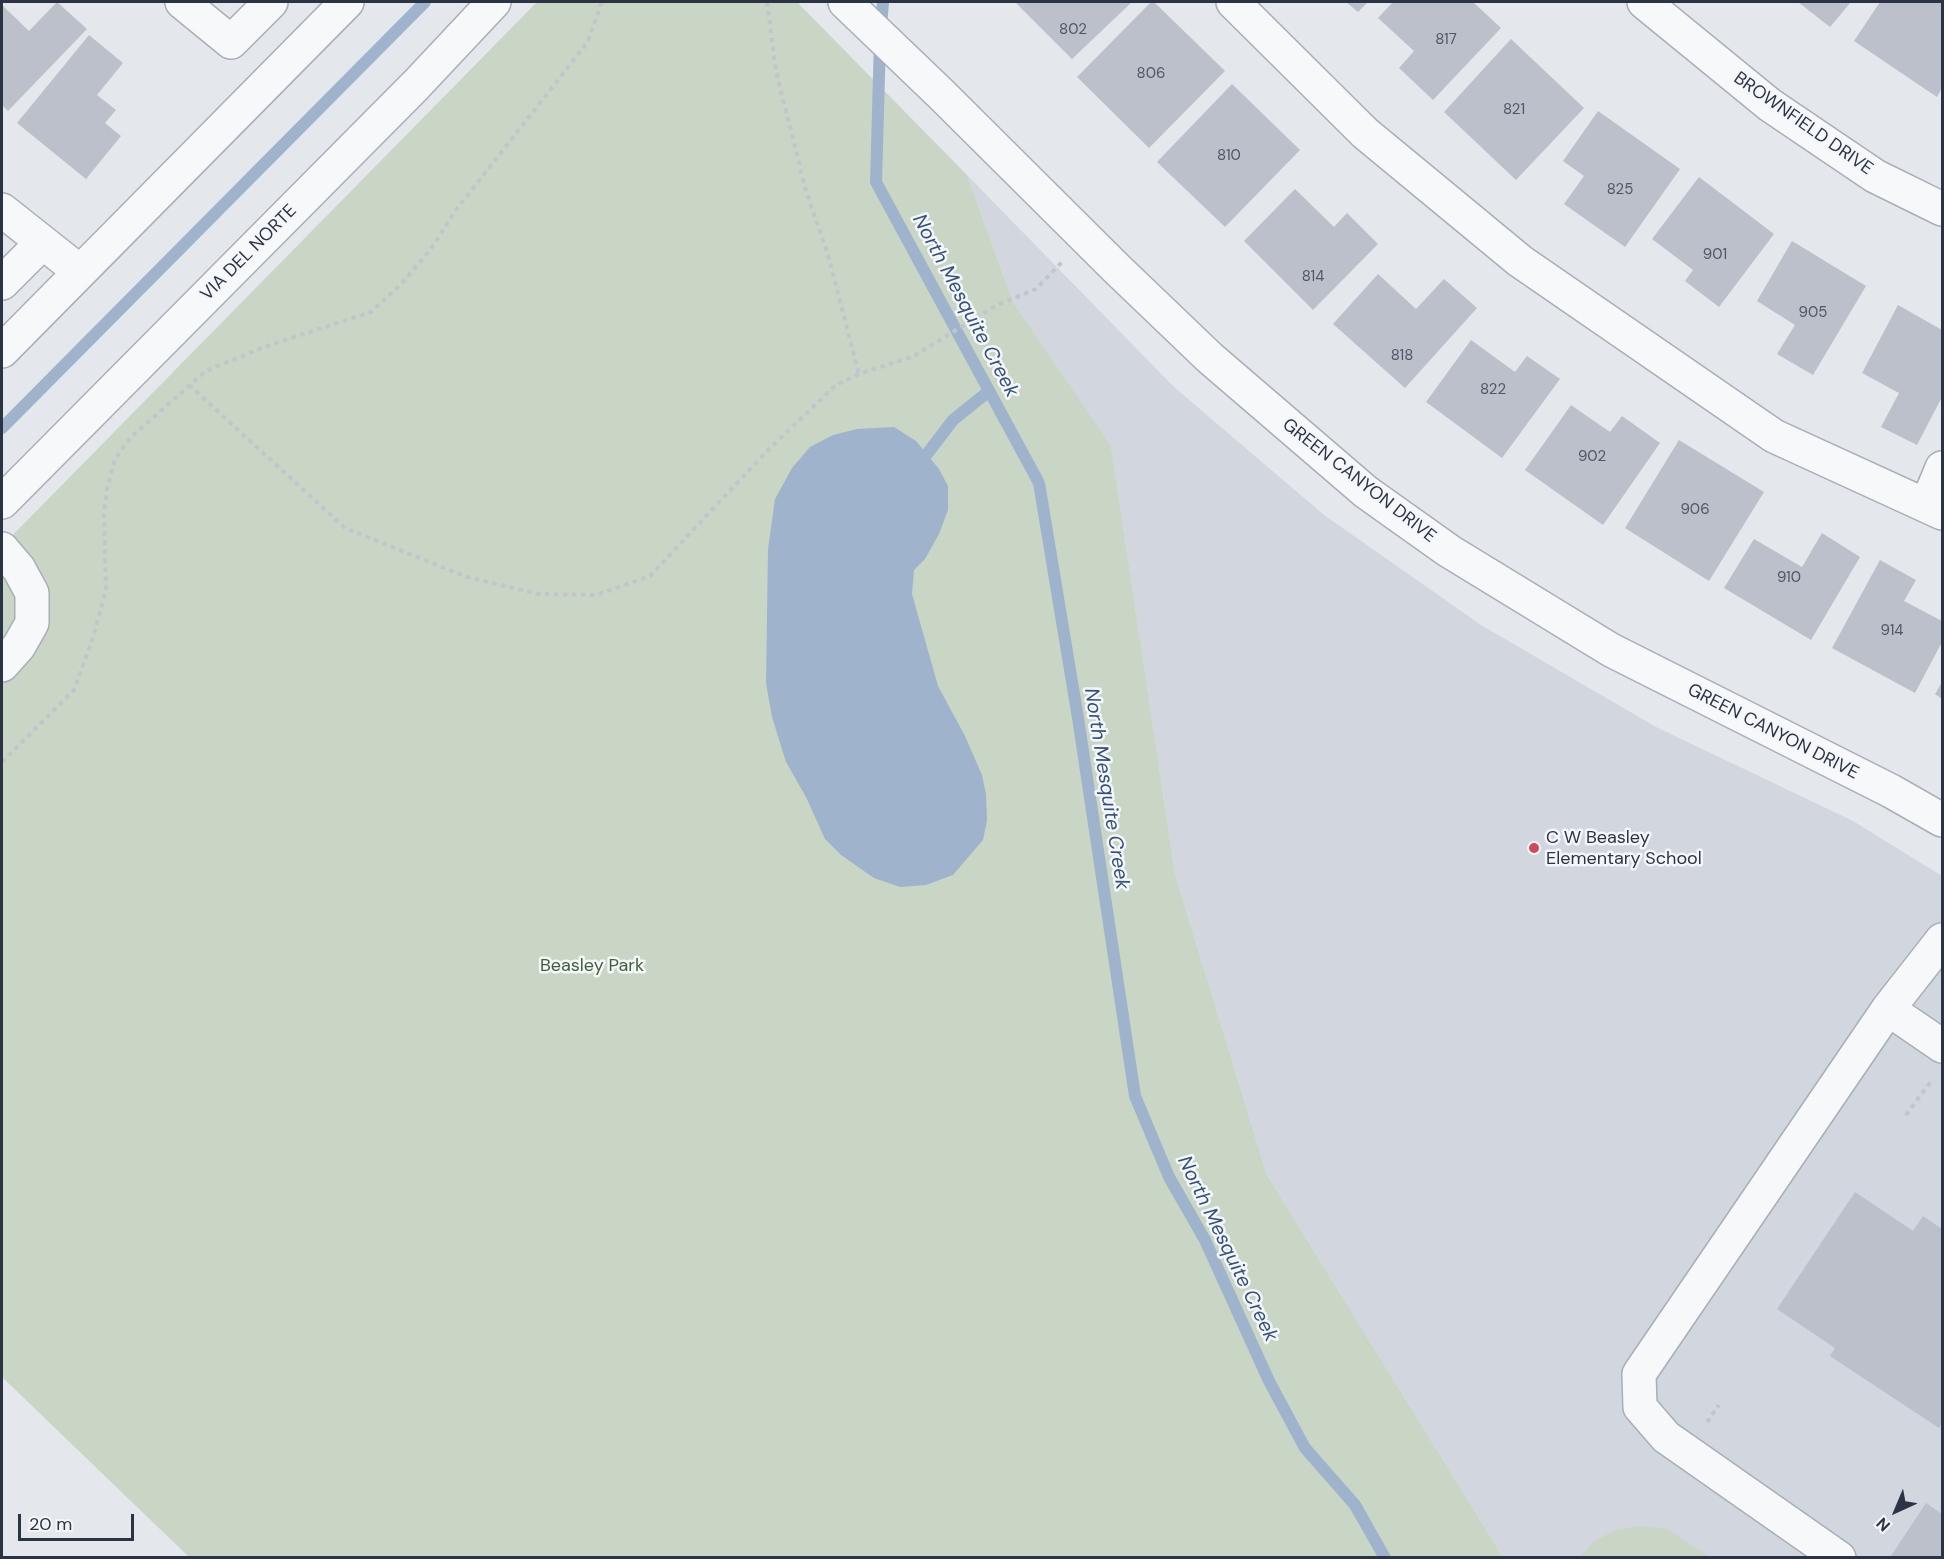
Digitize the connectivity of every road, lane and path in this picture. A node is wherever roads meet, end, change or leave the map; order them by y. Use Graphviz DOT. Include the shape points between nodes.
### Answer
graph roads {
  1 [pos="182,2"];
  2 [pos="271,2"];
  3 [pos="347,2"];
  4 [pos="494,2"];
  5 [pos="602,2"];
  6 [pos="767,2"];
  7 [pos="845,2"];
  8 [pos="1233,2"];
  9 [pos="1644,2"];
  10 [pos="1942,209"];
  11 [pos="2,210"];
  12 [pos="1086,238"];
  13 [pos="42,243"];
  14 [pos="78,271"];
  15 [pos="2,283"];
  16 [pos="2,351"];
  17 [pos="859,374"];
  18 [pos="189,385"];
  19 [pos="1942,468"];
  20 [pos="2,502"];
  21 [pos="1935,509"];
  22 [pos="2,549"];
  23 [pos="2,665"];
  24 [pos="2,762"];
  25 [pos="1942,820"];
  26 [pos="1942,940"];
  27 [pos="1888,1009"];
  28 [pos="1940,1060"];
  29 [pos="1906,1115"];
  30 [pos="1839,1557"];
  1 -- 2 [label="street" via="231,42"];
  3 -- 14 [label="street"];
  4 -- 20 [label="street, VIA DEL NORTE"];
  5 -- 18 [label="path" via="587,43 456,210 431,249 371,312 264,347 206,371"];
  6 -- 17 [label="path" via="776,71"];
  7 -- 12 [label="street, GREEN CANYON DRIVE"];
  8 -- 21 [label="street" via="1365,133 1520,261 1774,436"];
  9 -- 10 [label="street, BROWNFIELD DRIVE" via="1770,105 1875,176"];
  11 -- 13 [label="street"];
  12 -- 17 [label="path" via="1036,289 997,305 912,357"];
  12 -- 25 [label="street, GREEN CANYON DRIVE" via="1210,358 1282,421 1366,492 1449,551 1611,650"];
  13 -- 14 [label="street"];
  13 -- 15 [label="street"];
  14 -- 16 [label="street"];
  17 -- 18 [label="path" via="836,385 768,450 650,576 596,595 539,594 467,577 345,528"];
  18 -- 24 [label="path" via="130,438 115,459 104,514 106,589 75,690"];
  19 -- 21 [label="street"];
  22 -- 23 [label="street" via="32,593 32,623"];
  26 -- 27 [label="street"];
  27 -- 28 [label="street"];
  27 -- 30 [label="street" via="1639,1374 1640,1407 1666,1437"];
  28 -- 29 [label="path"];
}
